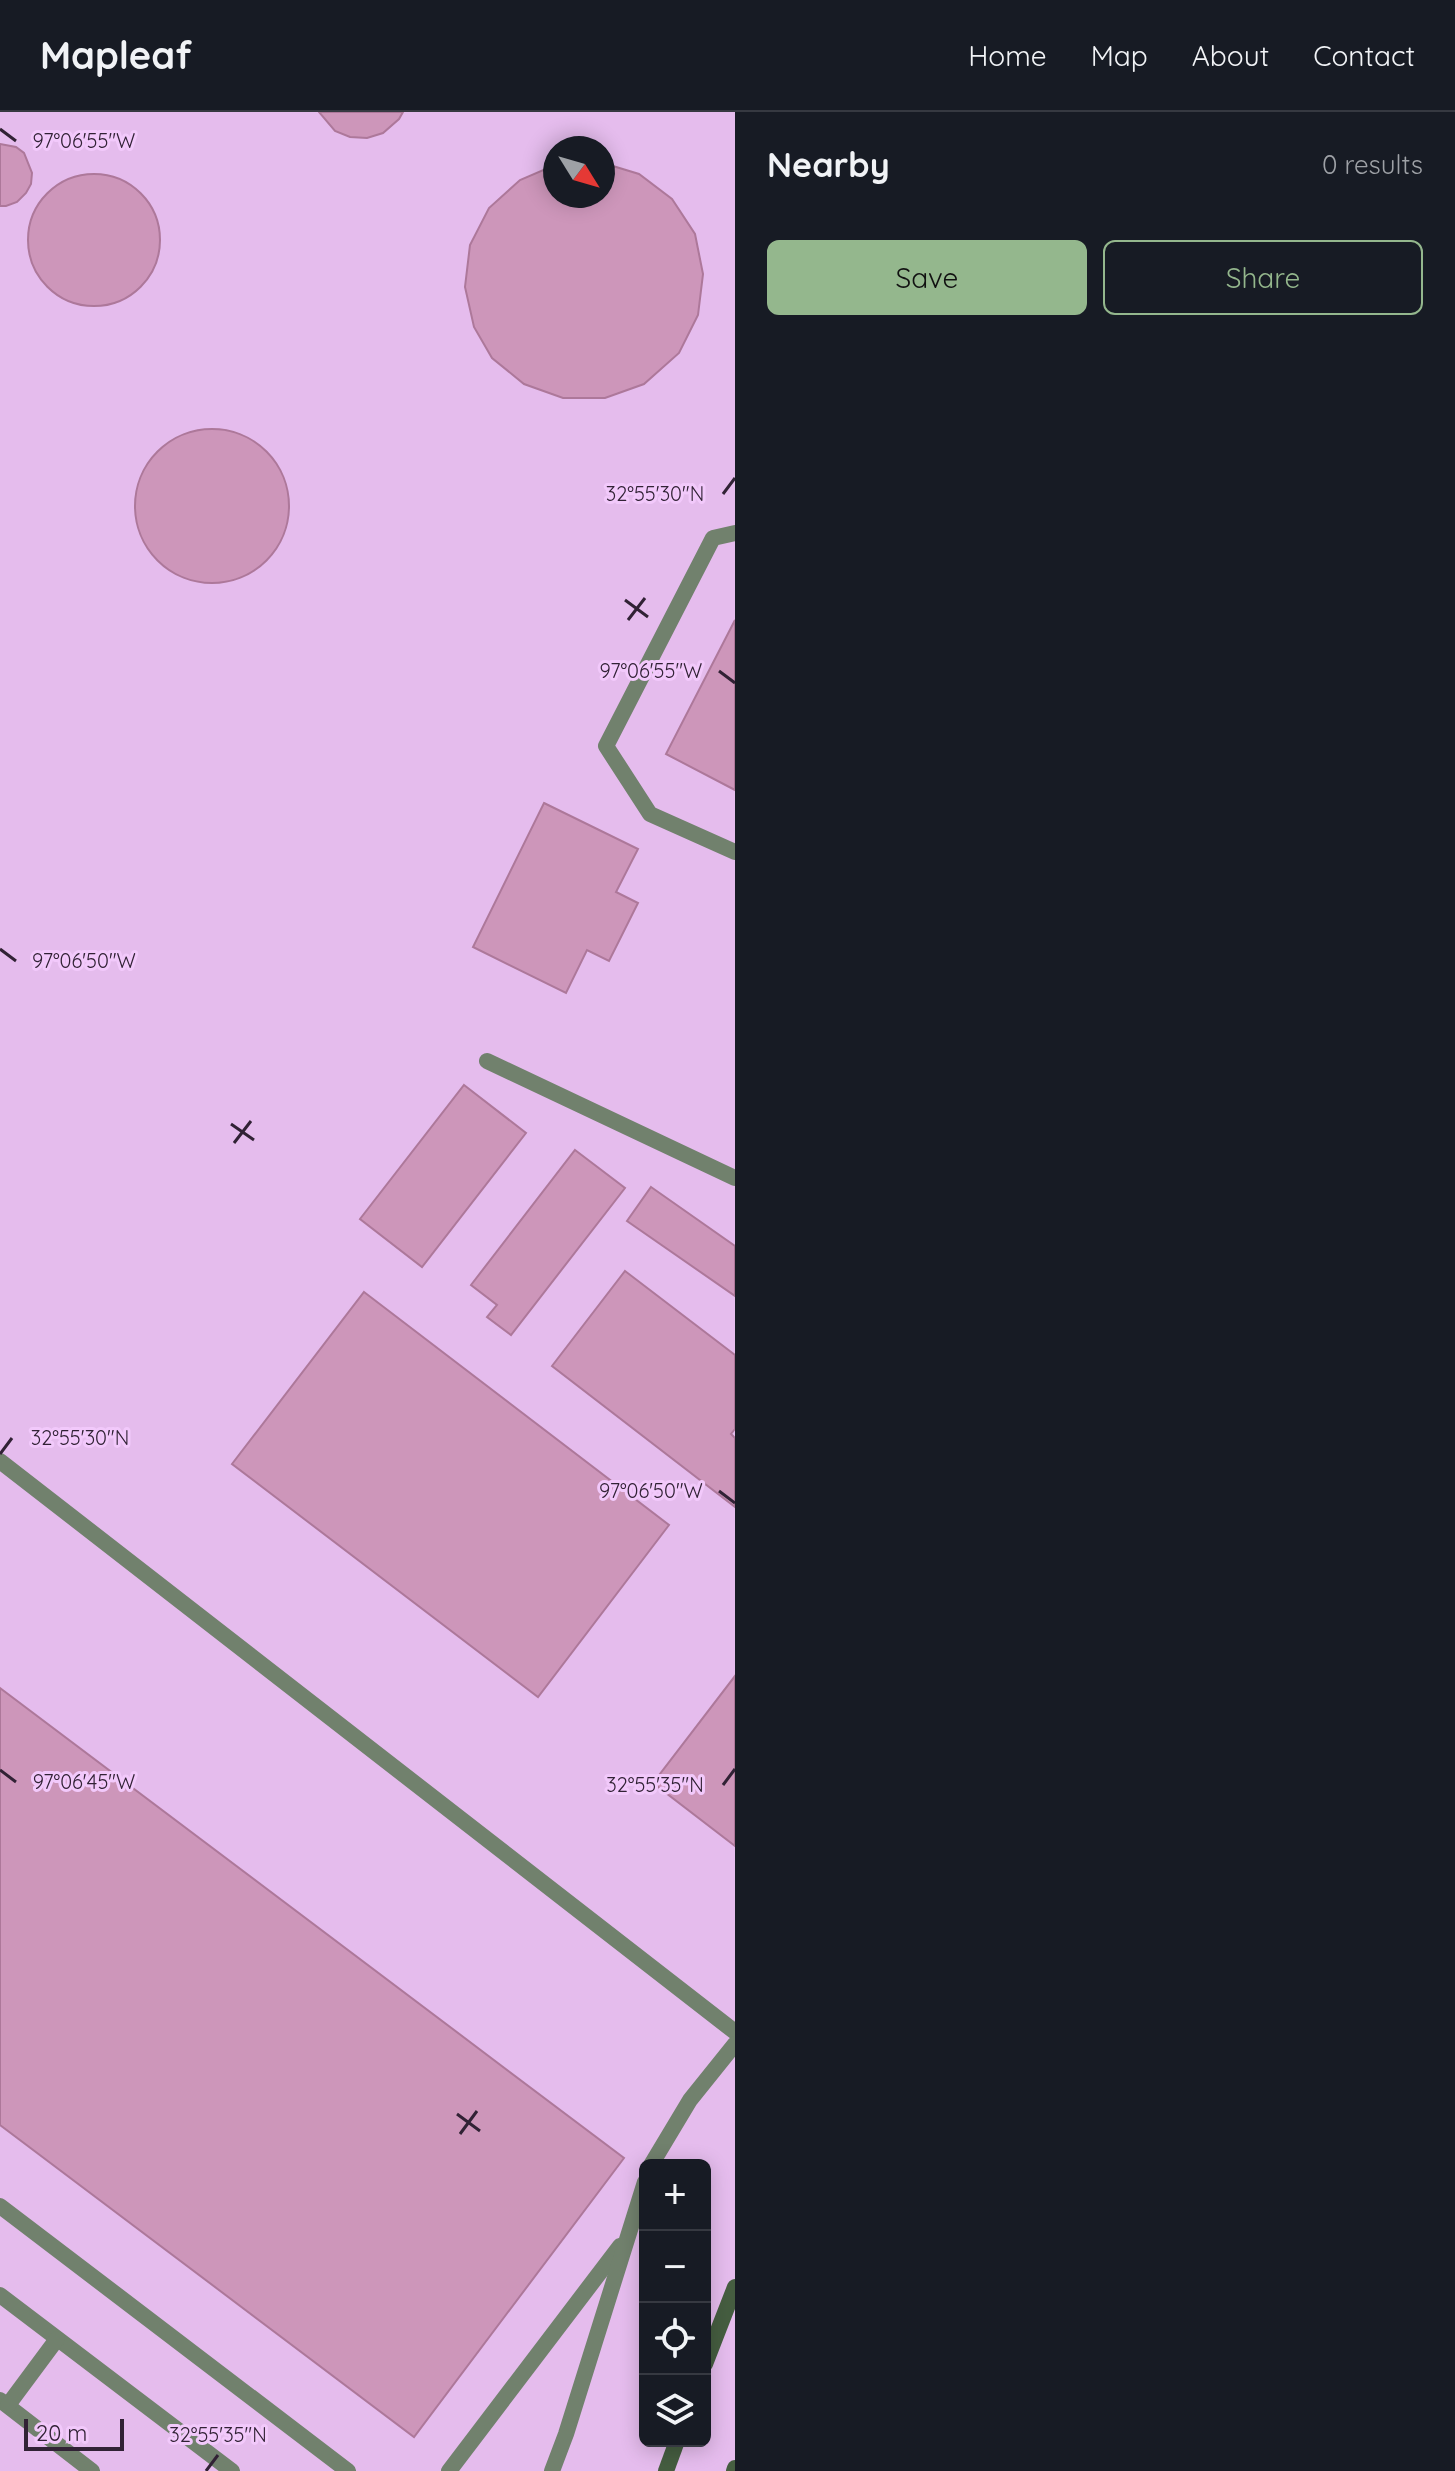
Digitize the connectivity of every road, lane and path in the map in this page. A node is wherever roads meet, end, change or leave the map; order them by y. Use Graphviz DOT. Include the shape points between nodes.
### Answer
graph roads {
  1 [pos="735,533"];
  2 [pos="735,852"];
  3 [pos="487,1061"];
  4 [pos="735,1178"];
  5 [pos="0,1461"];
  6 [pos="735,2032"];
  7 [pos="735,2044"];
  8 [pos="655,2159"];
  9 [pos="639,2200"];
  10 [pos="0,2206"];
  11 [pos="627,2237"];
  12 [pos="735,2287"];
  13 [pos="0,2295"];
  14 [pos="57,2339"];
  15 [pos="711,2349"];
  16 [pos="4,2402"];
  17 [pos="675,2447"];
  18 [pos="92,2471"];
  19 [pos="232,2471"];
  20 [pos="348,2471"];
  21 [pos="449,2471"];
  22 [pos="552,2471"];
  23 [pos="666,2471"];
  1 -- 2 [label="lane" via="713,538 606,746 650,814"];
  3 -- 4 [label="lane"];
  5 -- 6 [label="lane"];
  7 -- 8 [label="lane" via="690,2100"];
  9 -- 11 [label="lane"];
  10 -- 20 [label="lane"];
  11 -- 21 [label="lane"];
  11 -- 22 [label="lane"];
  12 -- 15 [label="main road"];
  13 -- 14 [label="lane"];
  14 -- 16 [label="lane"];
  14 -- 19 [label="lane"];
  16 -- 18 [label="lane"];
  17 -- 23 [label="main road"];
}
